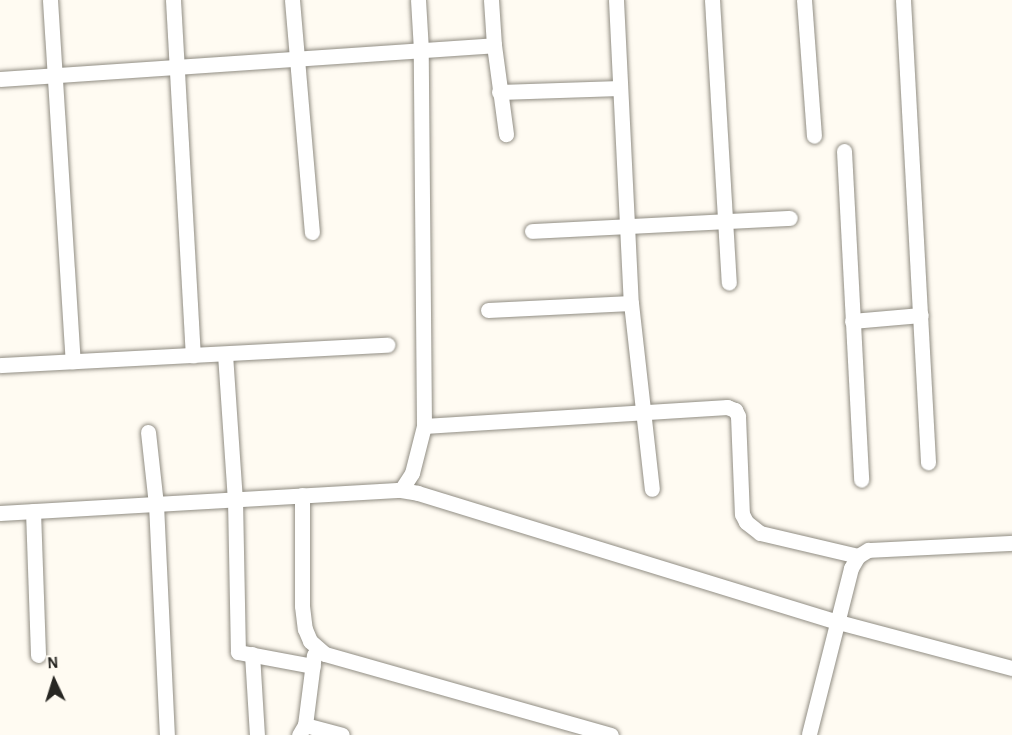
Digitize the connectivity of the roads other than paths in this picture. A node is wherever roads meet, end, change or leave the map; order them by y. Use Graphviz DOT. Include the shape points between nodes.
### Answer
graph roads {
  1 [pos="50,0"];
  2 [pos="173,0"];
  3 [pos="292,0"];
  4 [pos="418,0"];
  5 [pos="491,0"];
  6 [pos="616,0"];
  7 [pos="712,0"];
  8 [pos="804,0"];
  9 [pos="903,0"];
  10 [pos="494,45"];
  11 [pos="421,50"];
  12 [pos="297,58"];
  13 [pos="177,65"];
  14 [pos="54,74"];
  15 [pos="0,79"];
  16 [pos="620,88"];
  17 [pos="500,92"];
  18 [pos="506,134"];
  19 [pos="813,136"];
  20 [pos="844,150"];
  21 [pos="790,218"];
  22 [pos="726,220"];
  23 [pos="628,226"];
  24 [pos="532,231"];
  25 [pos="312,232"];
  26 [pos="729,282"];
  27 [pos="631,303"];
  28 [pos="488,310"];
  29 [pos="921,315"];
  30 [pos="852,321"];
  31 [pos="387,345"];
  32 [pos="225,354"];
  33 [pos="193,355"];
  34 [pos="73,361"];
  35 [pos="0,365"];
  36 [pos="645,410"];
  37 [pos="424,426"];
  38 [pos="148,432"];
  39 [pos="928,462"];
  40 [pos="861,480"];
  41 [pos="652,489"];
  42 [pos="401,490"];
  43 [pos="302,495"];
  44 [pos="235,499"];
  45 [pos="156,504"];
  46 [pos="33,511"];
  47 [pos="0,513"];
  48 [pos="1012,543"];
  49 [pos="858,556"];
  50 [pos="838,622"];
  51 [pos="316,646"];
  52 [pos="252,654"];
  53 [pos="38,655"];
  54 [pos="313,666"];
  55 [pos="1012,669"];
  56 [pos="302,730"];
  57 [pos="809,734"];
  58 [pos="167,735"];
  59 [pos="257,735"];
  60 [pos="342,735"];
  61 [pos="611,735"];
  1 -- 14 [label="street"];
  2 -- 13 [label="street"];
  3 -- 12 [label="street"];
  4 -- 11 [label="street"];
  5 -- 10 [label="street"];
  6 -- 16 [label="street"];
  7 -- 22 [label="street"];
  8 -- 19 [label="street"];
  9 -- 29 [label="street"];
  10 -- 11 [label="street"];
  10 -- 17 [label="street"];
  11 -- 12 [label="street"];
  11 -- 37 [label="street"];
  12 -- 13 [label="street"];
  12 -- 25 [label="street"];
  13 -- 14 [label="street"];
  13 -- 33 [label="street"];
  14 -- 15 [label="street"];
  14 -- 34 [label="street"];
  16 -- 17 [label="street"];
  16 -- 23 [label="street"];
  17 -- 18 [label="street"];
  20 -- 30 [label="street"];
  21 -- 22 [label="street"];
  22 -- 23 [label="street"];
  22 -- 26 [label="street"];
  23 -- 24 [label="street"];
  23 -- 27 [label="street"];
  27 -- 28 [label="street"];
  27 -- 36 [label="street"];
  29 -- 30 [label="street"];
  29 -- 39 [label="street"];
  30 -- 40 [label="street"];
  31 -- 32 [label="street"];
  32 -- 33 [label="street"];
  32 -- 44 [label="street"];
  33 -- 34 [label="street"];
  34 -- 35 [label="street"];
  36 -- 37 [label="street"];
  36 -- 41 [label="street"];
  36 -- 49 [label="street" via="727,406 735,410 742,514 746,522 760,533"];
  37 -- 42 [label="street" via="412,472"];
  38 -- 45 [label="street"];
  42 -- 43 [label="street"];
  42 -- 50 [label="street"];
  43 -- 44 [label="street"];
  43 -- 51 [label="street" via="302,606 305,629"];
  44 -- 45 [label="street"];
  44 -- 52 [label="street" via="238,652"];
  45 -- 46 [label="street"];
  45 -- 58 [label="street"];
  46 -- 47 [label="street"];
  46 -- 53 [label="street"];
  48 -- 49 [label="street" via="868,550"];
  49 -- 50 [label="street" via="850,568"];
  50 -- 55 [label="street"];
  50 -- 57 [label="street"];
  51 -- 54 [label="street"];
  51 -- 61 [label="street" via="325,654"];
  52 -- 54 [label="street"];
  52 -- 59 [label="street"];
  54 -- 56 [label="street"];
  56 -- 60 [label="street"];
}
